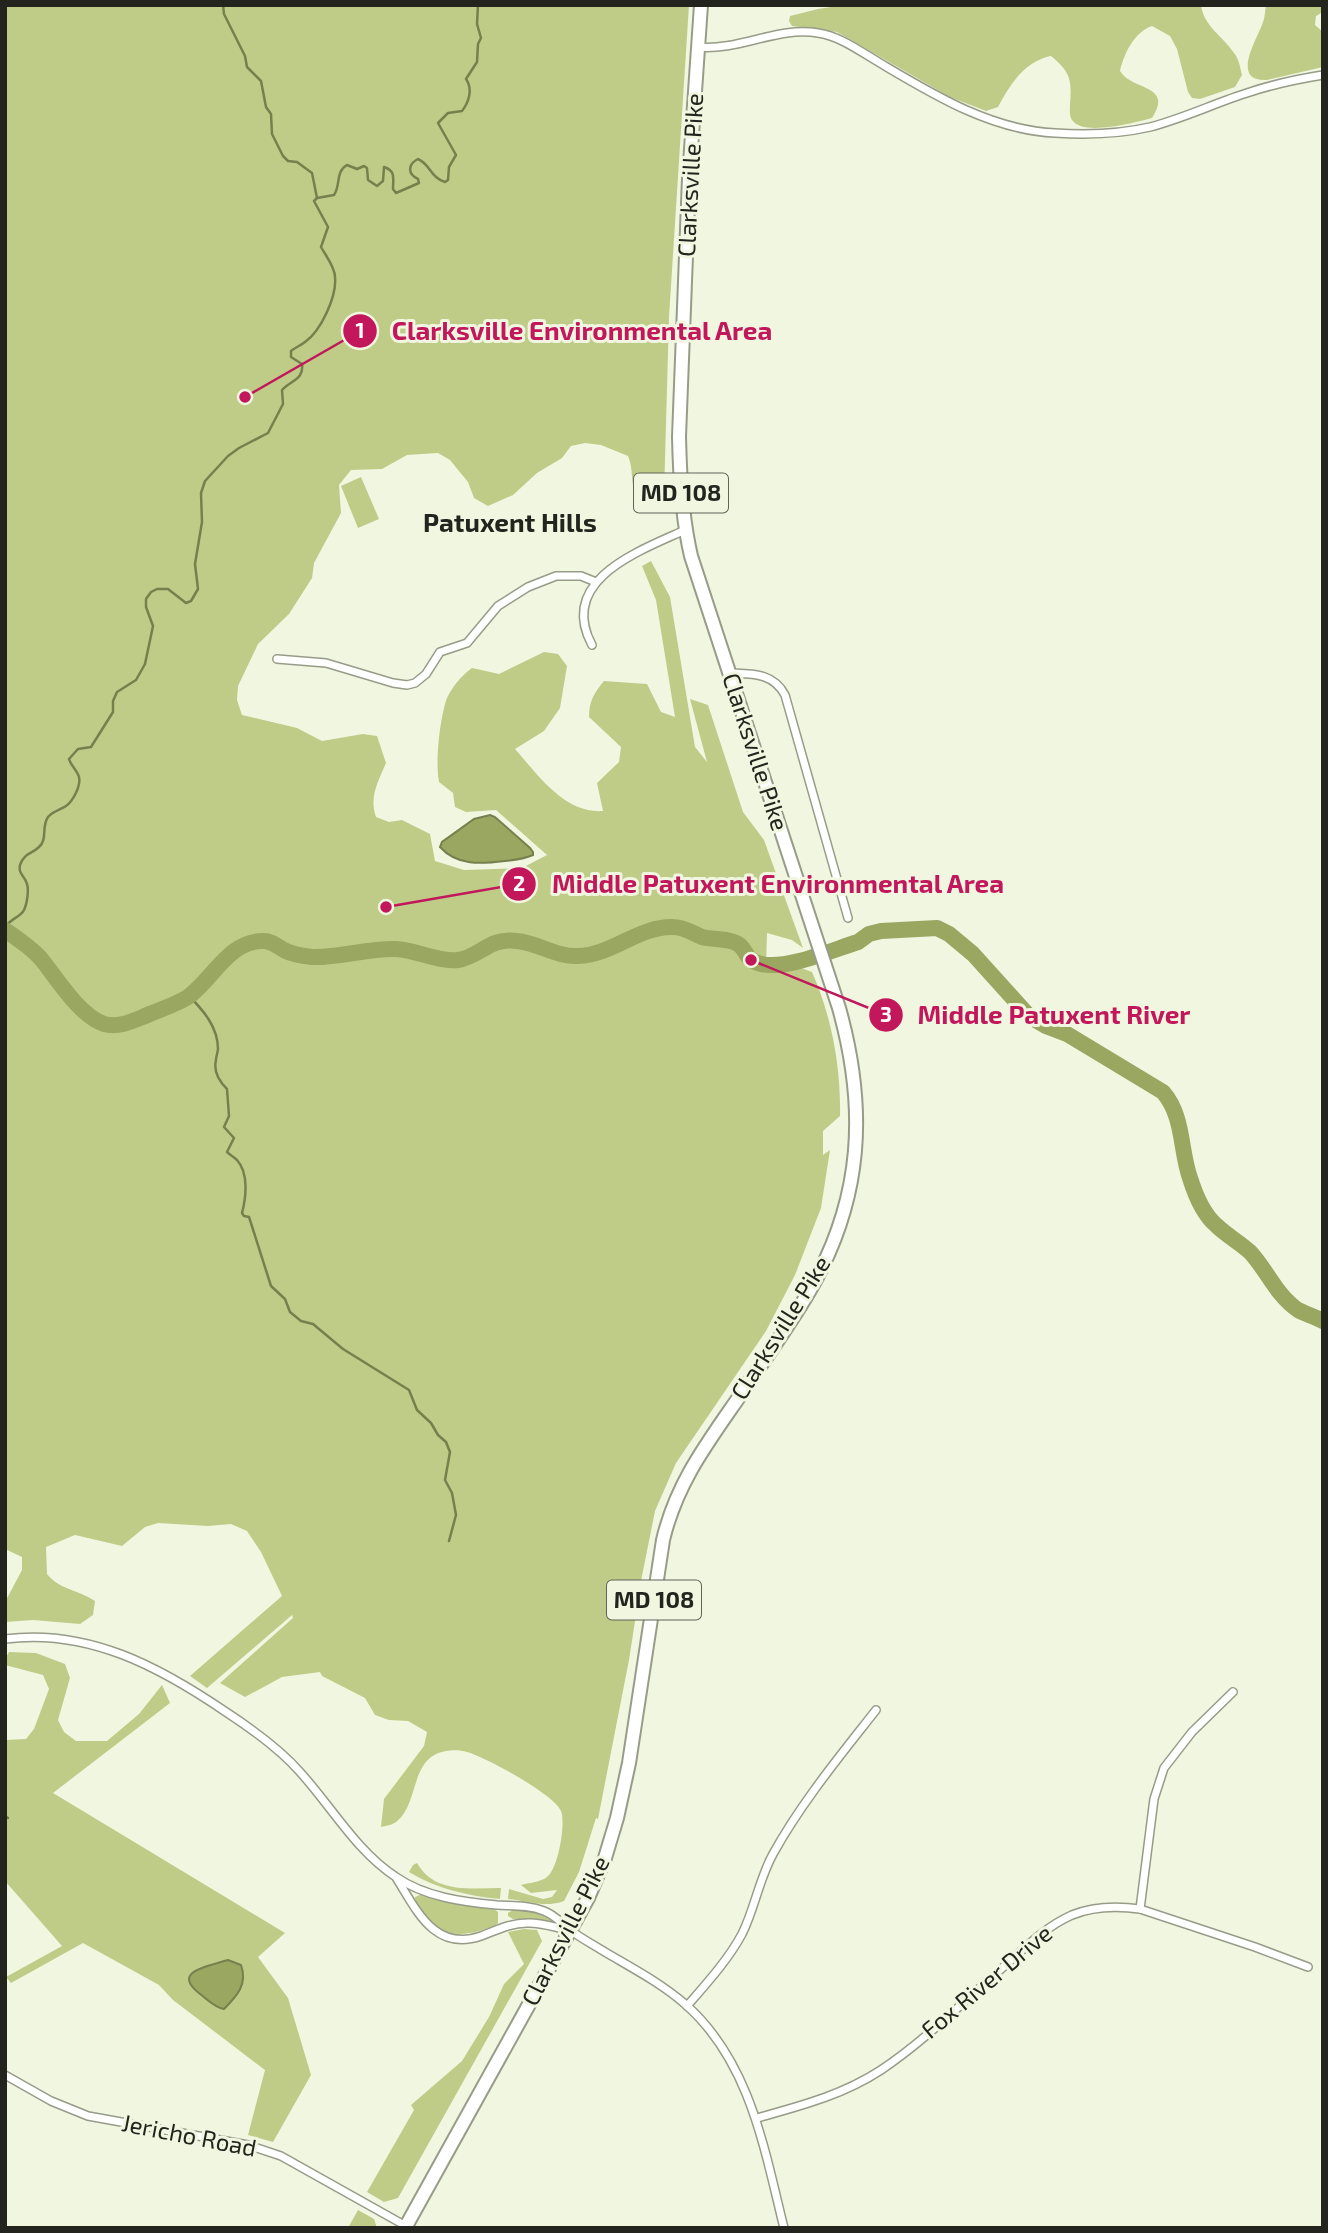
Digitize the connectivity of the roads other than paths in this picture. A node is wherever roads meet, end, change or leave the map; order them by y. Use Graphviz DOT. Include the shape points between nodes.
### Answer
graph roads {
  1 [pos="701,5"];
  2 [pos="698,47"];
  3 [pos="1323,75"];
  4 [pos="685,530"];
  5 [pos="596,582"];
  6 [pos="592,645"];
  7 [pos="276,659"];
  8 [pos="729,673"];
  9 [pos="848,918"];
  10 [pos="5,1639"];
  11 [pos="1233,1692"];
  12 [pos="876,1710"];
  13 [pos="396,1878"];
  14 [pos="1140,1909"];
  15 [pos="570,1930"];
  16 [pos="1308,1967"];
  17 [pos="687,2006"];
  18 [pos="5,2075"];
  19 [pos="757,2118"];
  20 [pos="405,2227"];
  21 [pos="784,2228"];
  1 -- 2 [label="main road, Clarksville Pike / MD 108"];
  2 -- 3 [label="street" via="820,33 971,113 1053,134 1116,133 1148,127 1248,92"];
  2 -- 4 [label="main road, Clarksville Pike / MD 108" via="679,437"];
  4 -- 5 [label="street" via="620,562"];
  4 -- 8 [label="main road, Clarksville Pike / MD 108"];
  5 -- 6 [label="street" via="583,618"];
  5 -- 7 [label="street" via="581,576 556,576 528,587 498,606 467,643 440,653 426,674 407,685 326,663"];
  8 -- 9 [label="street" via="768,677 785,695"];
  8 -- 15 [label="main road, Clarksville Pike / MD 108" via="849,1043 856,1094 855,1151 843,1215 810,1290 697,1459 668,1517 617,1818 597,1878"];
  10 -- 13 [label="street" via="93,1644 176,1679 277,1750 364,1849"];
  11 -- 14 [label="street" via="1164,1768 1154,1799"];
  12 -- 17 [label="street" via="782,1839 735,1946"];
  13 -- 15 [label="street" via="450,1899 543,1910"];
  13 -- 15 [label="street" via="422,1920 446,1937 467,1939 529,1923"];
  14 -- 16 [label="street, Fox River Drive"];
  14 -- 19 [label="street, Fox River Drive" via="1090,1910 1059,1922 866,2080"];
  15 -- 17 [label="street"];
  15 -- 20 [label="main road, Clarksville Pike / MD 108"];
  17 -- 19 [label="street" via="724,2050"];
  18 -- 20 [label="street, Jericho Road" via="88,2116 248,2145 281,2156"];
  19 -- 21 [label="street"];
}
